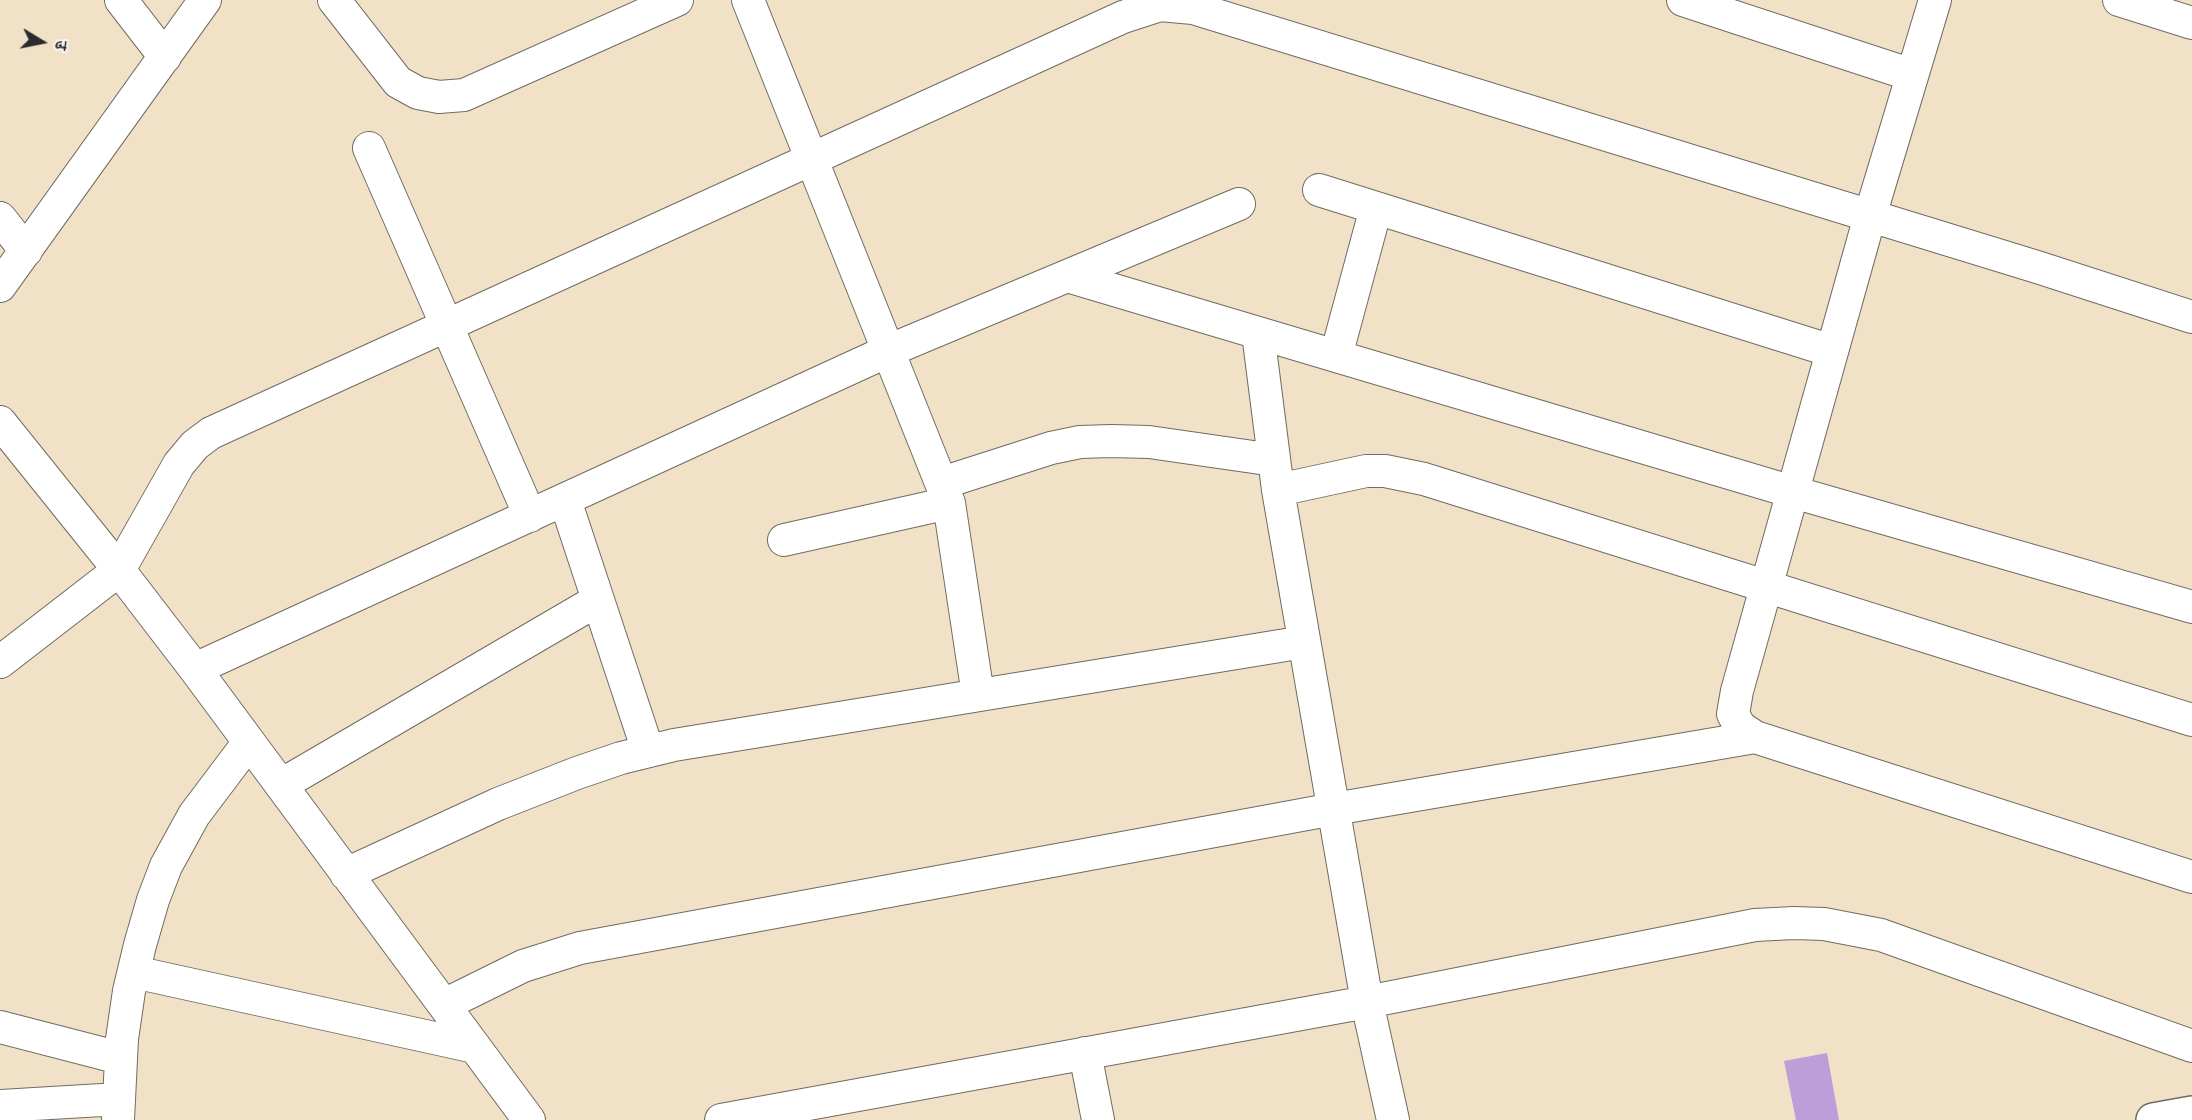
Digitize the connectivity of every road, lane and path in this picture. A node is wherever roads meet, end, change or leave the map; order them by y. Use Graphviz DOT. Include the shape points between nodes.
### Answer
graph roads {
  1 [pos="121,0"];
  2 [pos="205,0"];
  3 [pos="334,0"];
  4 [pos="677,0"];
  5 [pos="748,0"];
  6 [pos="1683,0"];
  7 [pos="1935,0"];
  8 [pos="2119,0"];
  9 [pos="2192,23"];
  10 [pos="165,57"];
  11 [pos="1912,75"];
  12 [pos="369,148"];
  13 [pos="811,159"];
  14 [pos="1319,190"];
  15 [pos="1239,204"];
  16 [pos="1376,208"];
  17 [pos="1870,216"];
  18 [pos="0,219"];
  19 [pos="26,251"];
  20 [pos="1067,276"];
  21 [pos="0,286"];
  22 [pos="2192,317"];
  23 [pos="447,326"];
  24 [pos="1258,333"];
  25 [pos="888,351"];
  26 [pos="1832,351"];
  27 [pos="1336,356"];
  28 [pos="0,422"];
  29 [pos="1276,475"];
  30 [pos="1792,492"];
  31 [pos="945,493"];
  32 [pos="565,500"];
  33 [pos="530,516"];
  34 [pos="784,540"];
  35 [pos="119,570"];
  36 [pos="1766,588"];
  37 [pos="598,600"];
  38 [pos="2192,607"];
  39 [pos="1304,642"];
  40 [pos="0,662"];
  41 [pos="195,669"];
  42 [pos="978,695"];
  43 [pos="2192,720"];
  44 [pos="1755,737"];
  45 [pos="249,742"];
  46 [pos="648,751"];
  47 [pos="281,785"];
  48 [pos="1334,809"];
  49 [pos="346,874"];
  50 [pos="2192,877"];
  51 [pos="134,972"];
  52 [pos="1367,1002"];
  53 [pos="444,1005"];
  54 [pos="0,1027"];
  55 [pos="2192,1046"];
  56 [pos="475,1047"];
  57 [pos="1085,1053"];
  58 [pos="120,1058"];
  59 [pos="0,1106"];
  60 [pos="118,1109"];
  61 [pos="2192,1113"];
  62 [pos="529,1120"];
  63 [pos="721,1120"];
  64 [pos="1098,1120"];
  65 [pos="1393,1120"];
  66 [pos="2154,1120"];
  1 -- 10 [label="street"];
  2 -- 10 [label="street"];
  3 -- 4 [label="street" via="398,82 418,93 439,97 464,96"];
  5 -- 13 [label="street"];
  6 -- 11 [label="street"];
  7 -- 11 [label="street"];
  8 -- 9 [label="street"];
  10 -- 19 [label="street"];
  11 -- 17 [label="street"];
  12 -- 23 [label="street"];
  13 -- 17 [label="street" via="1123,17 1160,5 1193,8"];
  13 -- 23 [label="street"];
  13 -- 25 [label="street"];
  14 -- 16 [label="street"];
  15 -- 20 [label="street"];
  16 -- 26 [label="street"];
  16 -- 27 [label="street"];
  17 -- 22 [label="street"];
  17 -- 26 [label="street"];
  18 -- 19 [label="street"];
  19 -- 21 [label="street"];
  20 -- 24 [label="street"];
  20 -- 25 [label="street"];
  23 -- 33 [label="street"];
  23 -- 35 [label="street" via="211,434 195,445 179,465"];
  24 -- 27 [label="street"];
  24 -- 29 [label="street"];
  25 -- 31 [label="street"];
  25 -- 32 [label="street"];
  26 -- 30 [label="street"];
  27 -- 30 [label="street"];
  28 -- 35 [label="street"];
  29 -- 31 [label="street" via="1149,442 1080,442 1051,448"];
  29 -- 36 [label="street" via="1366,471 1402,474"];
  29 -- 39 [label="street"];
  30 -- 36 [label="street"];
  30 -- 38 [label="street"];
  31 -- 34 [label="street"];
  31 -- 42 [label="street"];
  32 -- 33 [label="street"];
  32 -- 37 [label="street"];
  33 -- 41 [label="street"];
  35 -- 40 [label="street"];
  35 -- 41 [label="street"];
  36 -- 43 [label="street"];
  36 -- 44 [label="street" via="1733,714 1740,727"];
  37 -- 46 [label="street"];
  37 -- 47 [label="street"];
  39 -- 42 [label="street"];
  39 -- 48 [label="street"];
  41 -- 45 [label="street"];
  42 -- 46 [label="street"];
  44 -- 48 [label="street"];
  44 -- 50 [label="street"];
  45 -- 47 [label="street"];
  45 -- 51 [label="street" via="194,815 166,866"];
  46 -- 49 [label="street" via="498,804"];
  47 -- 49 [label="street"];
  48 -- 52 [label="street"];
  48 -- 53 [label="street" via="580,948 523,966"];
  49 -- 53 [label="street"];
  51 -- 56 [label="street"];
  51 -- 58 [label="street"];
  52 -- 55 [label="street" via="1755,925 1824,924 1881,935"];
  52 -- 57 [label="street"];
  52 -- 65 [label="street"];
  53 -- 56 [label="street"];
  54 -- 58 [label="street"];
  56 -- 62 [label="street"];
  57 -- 63 [label="street"];
  57 -- 64 [label="street"];
  58 -- 60 [label="street"];
  59 -- 60 [label="street"];
  61 -- 66 [label="highway"];
}
